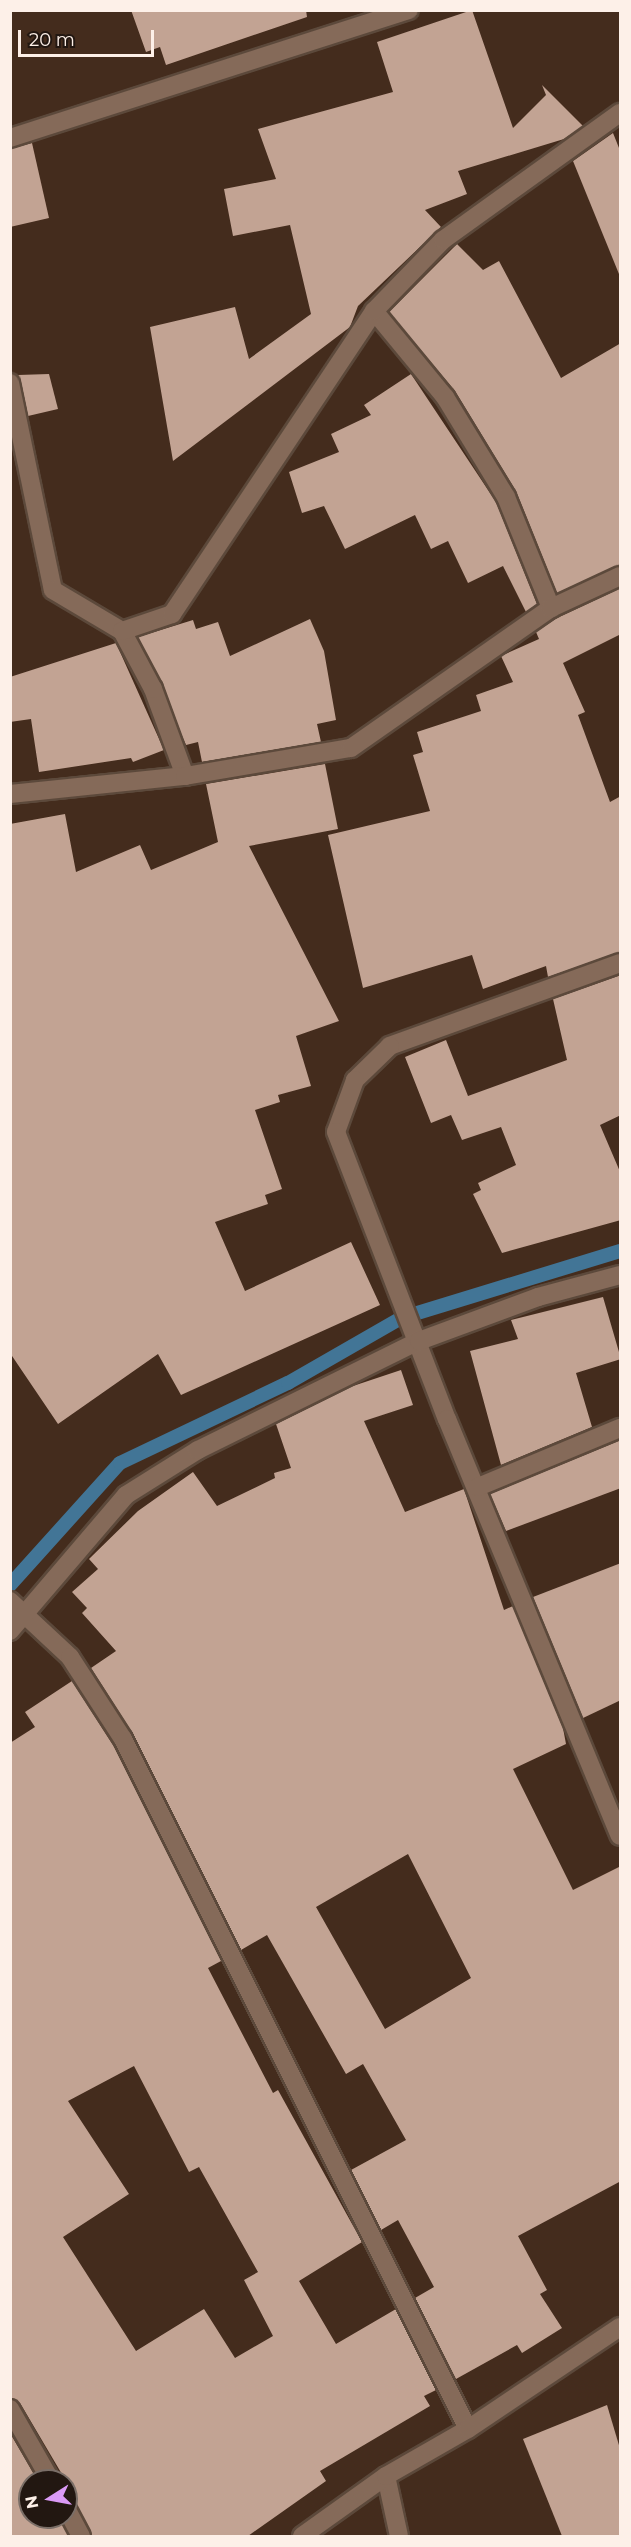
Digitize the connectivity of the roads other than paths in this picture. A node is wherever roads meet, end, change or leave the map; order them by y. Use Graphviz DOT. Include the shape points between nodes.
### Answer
graph roads {
  1 [pos="409,10"];
  2 [pos="621,113"];
  3 [pos="10,138"];
  4 [pos="374,311"];
  5 [pos="10,383"];
  6 [pos="17,440"];
  7 [pos="621,576"];
  8 [pos="550,608"];
  9 [pos="122,631"];
  10 [pos="185,776"];
  11 [pos="10,794"];
  12 [pos="621,963"];
  13 [pos="621,1275"];
  14 [pos="419,1341"];
  15 [pos="621,1428"];
  16 [pos="478,1486"];
  17 [pos="17,1607"];
  18 [pos="10,1631"];
  19 [pos="621,1836"];
  20 [pos="621,2327"];
  21 [pos="10,2409"];
  22 [pos="468,2429"];
  23 [pos="44,2469"];
  24 [pos="386,2476"];
  25 [pos="302,2536"];
  26 [pos="399,2536"];
  1 -- 3 [label="street"];
  2 -- 4 [label="street" via="443,240"];
  4 -- 8 [label="street" via="445,397 506,496"];
  4 -- 9 [label="street" via="172,614"];
  5 -- 6 [label="street"];
  6 -- 9 [label="street" via="53,590"];
  7 -- 8 [label="street"];
  8 -- 10 [label="street" via="351,748"];
  9 -- 10 [label="street" via="153,688"];
  10 -- 11 [label="street"];
  12 -- 14 [label="street" via="390,1046 355,1080 336,1132"];
  13 -- 14 [label="street" via="538,1297"];
  14 -- 16 [label="street"];
  14 -- 17 [label="street" via="198,1449 126,1495"];
  15 -- 16 [label="street"];
  16 -- 19 [label="street"];
  17 -- 18 [label="street"];
  17 -- 22 [label="street" via="70,1657 123,1739"];
  20 -- 22 [label="street"];
  21 -- 23 [label="street"];
  22 -- 24 [label="street"];
  24 -- 25 [label="street"];
  24 -- 26 [label="street"];
}
